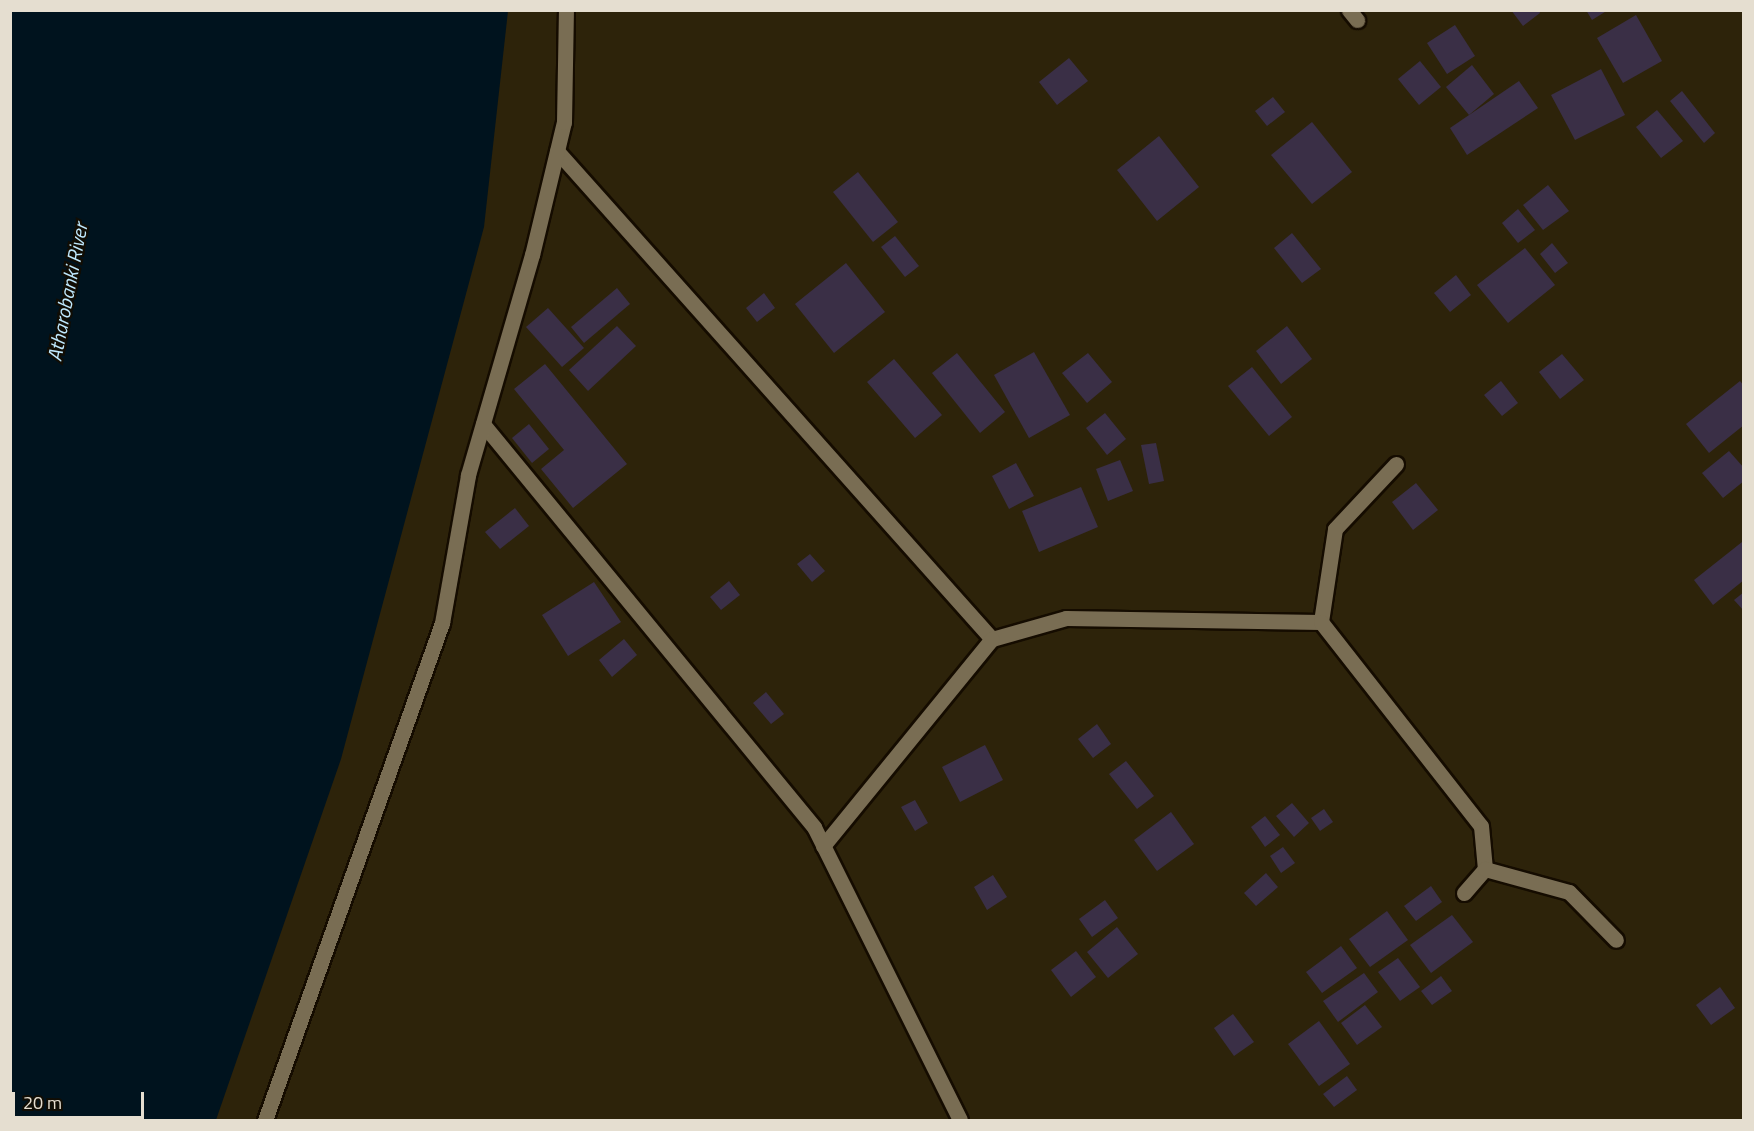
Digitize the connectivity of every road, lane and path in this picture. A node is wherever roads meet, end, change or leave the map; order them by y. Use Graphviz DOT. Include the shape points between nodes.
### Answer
graph roads {
  1 [pos="566,10"];
  2 [pos="557,151"];
  3 [pos="483,424"];
  4 [pos="1396,464"];
  5 [pos="1321,622"];
  6 [pos="992,639"];
  7 [pos="823,846"];
  8 [pos="1485,869"];
  9 [pos="1464,893"];
  10 [pos="1616,940"];
  11 [pos="265,1120"];
  12 [pos="960,1120"];
  1 -- 2 [label="street" via="564,122"];
  2 -- 3 [label="street"];
  2 -- 6 [label="street"];
  3 -- 7 [label="street" via="814,827"];
  3 -- 11 [label="street" via="468,475 442,623"];
  4 -- 5 [label="street" via="1335,529"];
  5 -- 6 [label="street" via="1066,618"];
  5 -- 8 [label="street" via="1481,826"];
  6 -- 7 [label="street"];
  7 -- 12 [label="street"];
  8 -- 9 [label="street"];
  8 -- 10 [label="street" via="1569,892"];
}
